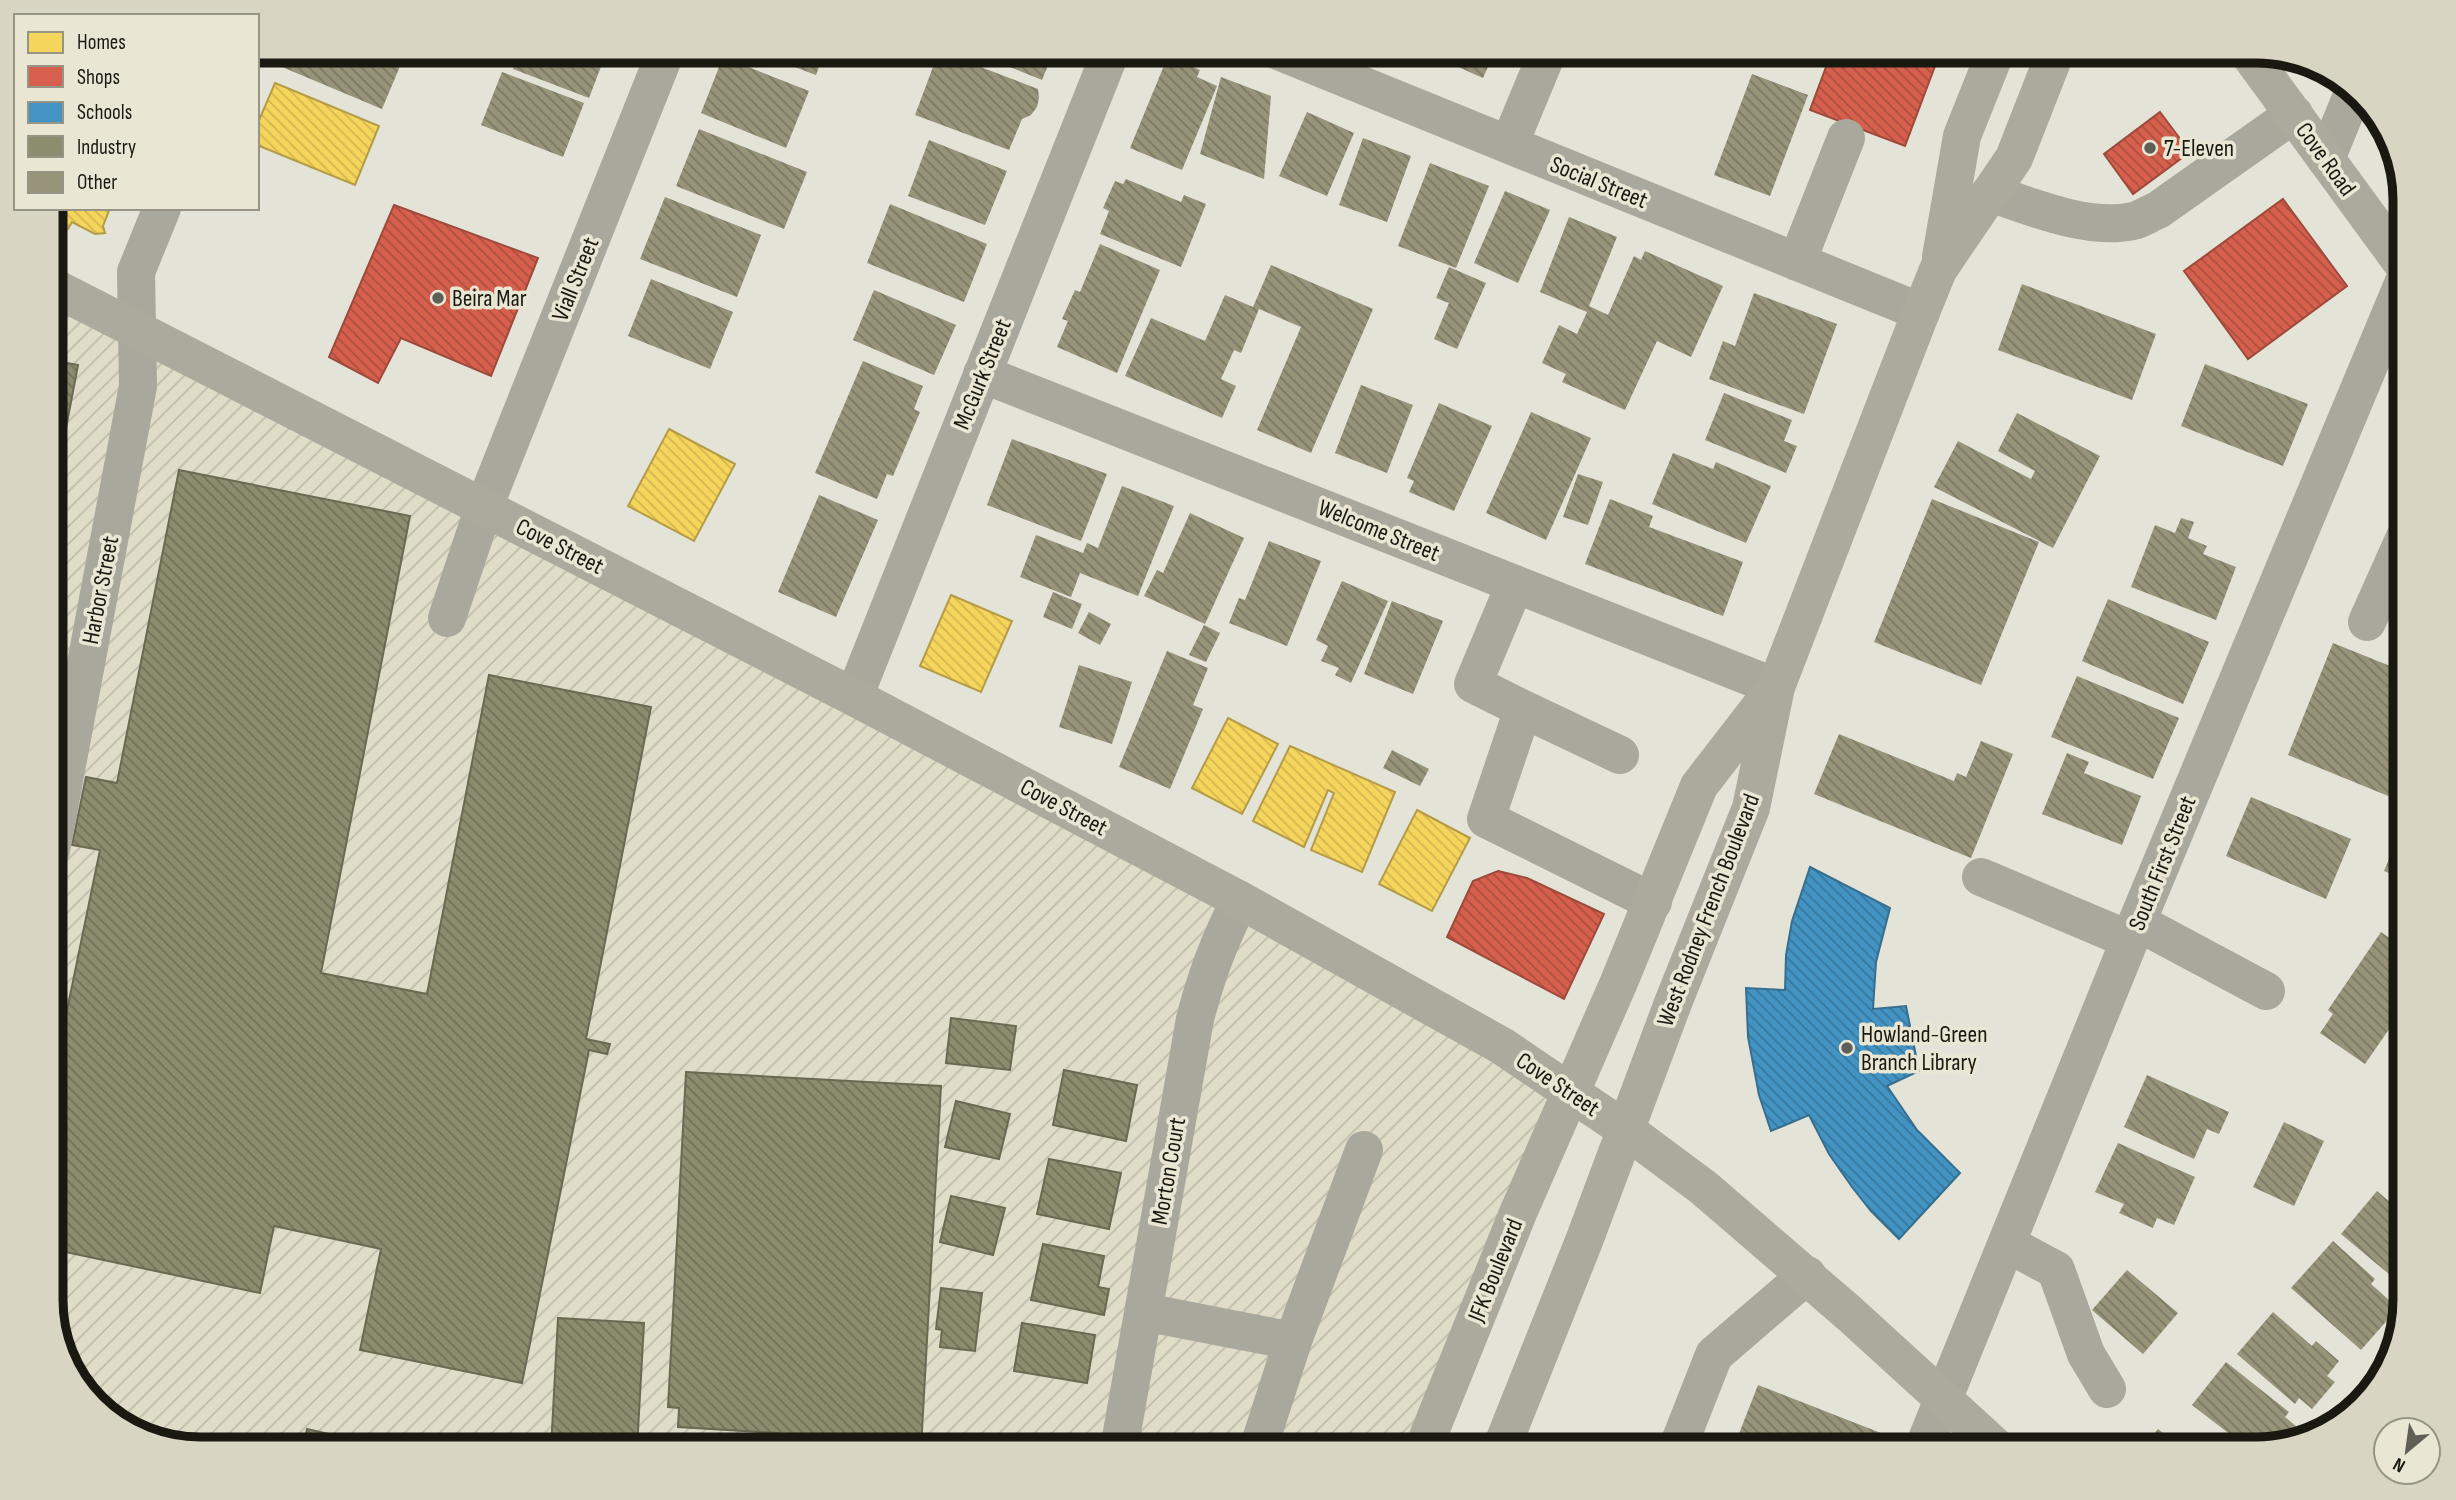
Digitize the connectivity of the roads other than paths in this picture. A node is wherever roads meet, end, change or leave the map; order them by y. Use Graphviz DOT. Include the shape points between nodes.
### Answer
graph roads {
  1 [pos="661,63"];
  2 [pos="1106,63"];
  3 [pos="1307,63"];
  4 [pos="1543,63"];
  5 [pos="1991,63"];
  6 [pos="2051,63"];
  7 [pos="2256,63"];
  8 [pos="2350,100"];
  9 [pos="2294,114"];
  10 [pos="1846,138"];
  11 [pos="1509,145"];
  12 [pos="2326,159"];
  13 [pos="1990,193"];
  14 [pos="161,210"];
  15 [pos="2393,251"];
  16 [pos="1797,262"];
  17 [pos="1938,270"];
  18 [pos="63,292"];
  19 [pos="2393,308"];
  20 [pos="1921,312"];
  21 [pos="136,328"];
  22 [pos="982,374"];
  23 [pos="484,507"];
  24 [pos="2393,564"];
  25 [pos="1515,584"];
  26 [pos="447,618"];
  27 [pos="2367,622"];
  28 [pos="1776,687"];
  29 [pos="854,697"];
  30 [pos="1523,709"];
  31 [pos="1620,755"];
  32 [pos="63,786"];
  33 [pos="1981,877"];
  34 [pos="1240,901"];
  35 [pos="1653,902"];
  36 [pos="2133,931"];
  37 [pos="2266,991"];
  38 [pos="1570,1092"];
  39 [pos="1626,1130"];
  40 [pos="1364,1150"];
  41 [pos="2008,1244"];
  42 [pos="1807,1275"];
  43 [pos="1144,1312"];
  44 [pos="1293,1341"];
  45 [pos="2107,1389"];
  46 [pos="1944,1399"];
  47 [pos="1121,1437"];
  48 [pos="1262,1437"];
  49 [pos="1428,1437"];
  50 [pos="1506,1437"];
  51 [pos="1682,1437"];
  52 [pos="1928,1437"];
  53 [pos="1985,1437"];
  1 -- 23 [label="street, Viall Street"];
  2 -- 22 [label="street, McGurk Street"];
  3 -- 11 [label="street, Social Street"];
  4 -- 11 [label="street"];
  5 -- 17 [label="main road, West Rodney French Boulevard" via="1962,136"];
  6 -- 13 [label="main road, West Rodney French Boulevard" via="2014,158"];
  7 -- 9 [label="main road, Cove Road"];
  8 -- 12 [label="street"];
  9 -- 12 [label="main road, Cove Road"];
  9 -- 13 [label="street" via="2158,210 2134,221 2069,218"];
  10 -- 16 [label="street"];
  11 -- 16 [label="street, Social Street"];
  12 -- 15 [label="main road, Cove Road"];
  13 -- 17 [label="main road, West Rodney French Boulevard"];
  14 -- 21 [label="street, Harbor Street" via="136,272"];
  16 -- 20 [label="street, Social Street"];
  17 -- 20 [label="main road, West Rodney French Boulevard"];
  18 -- 21 [label="main road, Cove Street"];
  19 -- 36 [label="street, South First Street"];
  20 -- 28 [label="main road, West Rodney French Boulevard"];
  21 -- 23 [label="main road, Cove Street"];
  21 -- 32 [label="street, Harbor Street" via="138,386"];
  22 -- 25 [label="street, Welcome Street"];
  22 -- 29 [label="street, McGurk Street"];
  23 -- 26 [label="street, Viall Street"];
  23 -- 29 [label="main road, Cove Street"];
  24 -- 27 [label="street"];
  25 -- 28 [label="street, Welcome Street"];
  25 -- 30 [label="street" via="1473,684"];
  28 -- 35 [label="main road, West Rodney French Boulevard" via="1699,786"];
  28 -- 39 [label="main road, West Rodney French Boulevard" via="1751,808"];
  29 -- 34 [label="main road, Cove Street"];
  30 -- 31 [label="street"];
  30 -- 35 [label="street" via="1486,819"];
  33 -- 36 [label="street"];
  34 -- 38 [label="main road, Cove Street" via="1502,1046"];
  34 -- 43 [label="street, Morton Court" via="1218,945 1195,1019"];
  35 -- 38 [label="main road, West Rodney French Boulevard"];
  36 -- 37 [label="street"];
  36 -- 41 [label="street, South First Street"];
  38 -- 39 [label="main road, Cove Street"];
  38 -- 49 [label="main road, JFK Boulevard"];
  39 -- 42 [label="main road, Cove Street" via="1704,1188"];
  39 -- 50 [label="main road"];
  40 -- 44 [label="street"];
  41 -- 45 [label="street" via="2056,1270 2086,1354"];
  41 -- 46 [label="street, South First Street"];
  42 -- 46 [label="main road, Cove Street"];
  42 -- 51 [label="street" via="1714,1355"];
  43 -- 44 [label="street"];
  43 -- 47 [label="street, Morton Court"];
  44 -- 48 [label="street"];
  46 -- 52 [label="street, South First Street"];
  46 -- 53 [label="main road, Cove Street"];
}
